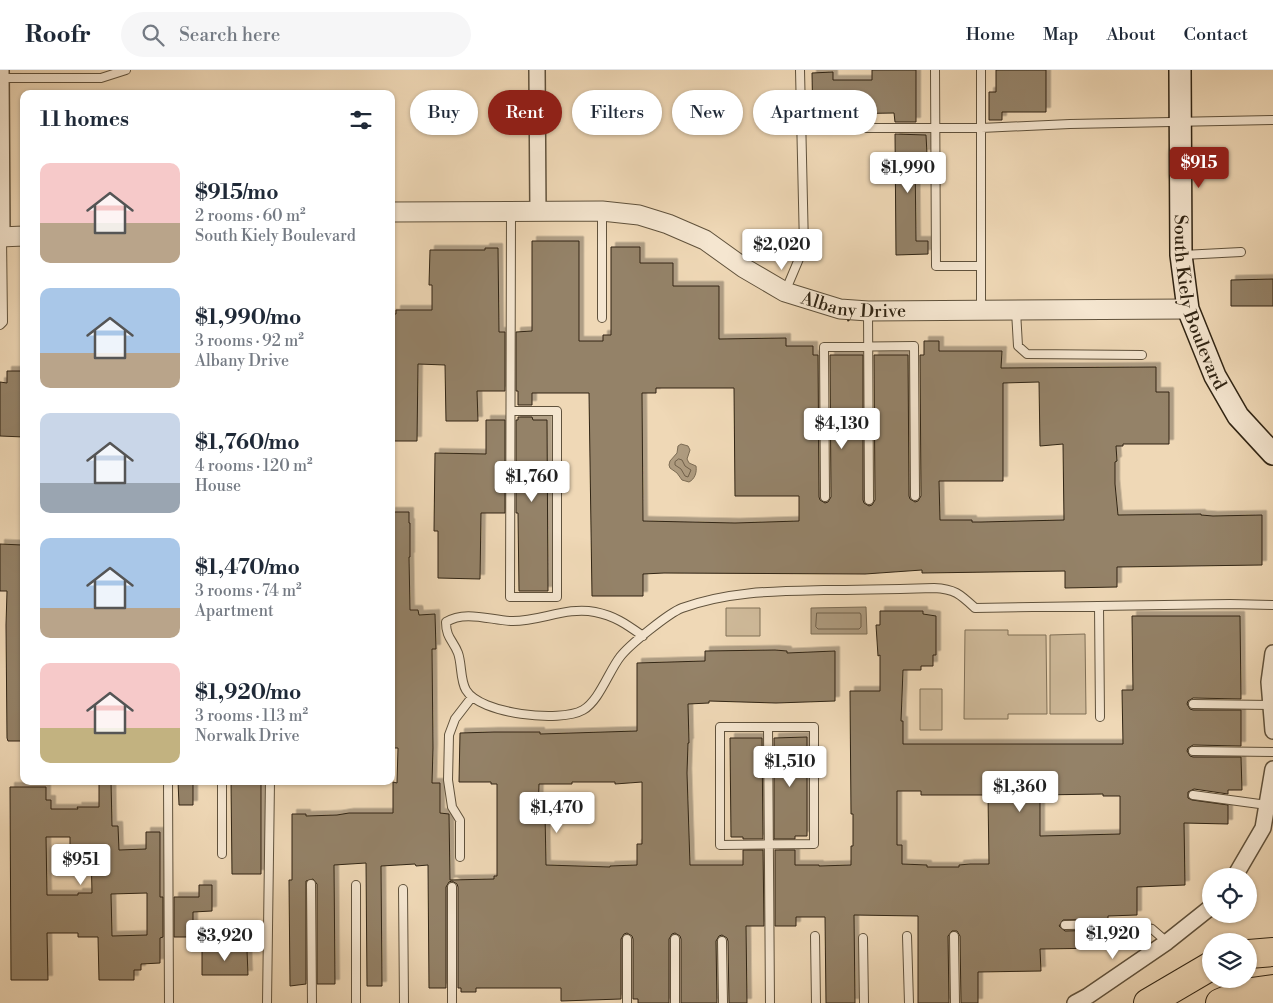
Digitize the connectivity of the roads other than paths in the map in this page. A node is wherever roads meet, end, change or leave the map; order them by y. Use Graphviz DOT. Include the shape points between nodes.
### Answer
graph roads {
  1 [pos="537,70"];
  2 [pos="800,70"];
  3 [pos="935,70"];
  4 [pos="981,70"];
  5 [pos="1180,70"];
  6 [pos="122,71"];
  7 [pos="1,74"];
  8 [pos="51,74"];
  9 [pos="1273,120"];
  10 [pos="1181,123"];
  11 [pos="877,128"];
  12 [pos="981,128"];
  13 [pos="935,129"];
  14 [pos="602,211"];
  15 [pos="395,212"];
  16 [pos="511,212"];
  17 [pos="538,212"];
  18 [pos="1,236"];
  19 [pos="20,236"];
  20 [pos="1240,252"];
  21 [pos="1182,255"];
  22 [pos="980,266"];
  23 [pos="1,285"];
  24 [pos="785,292"];
  25 [pos="1188,309"];
  26 [pos="868,311"];
  27 [pos="981,311"];
  28 [pos="1016,311"];
  29 [pos="602,318"];
  30 [pos="0,325"];
  31 [pos="868,347"];
  32 [pos="1142,355"];
  33 [pos="511,411"];
  34 [pos="1273,454"];
  35 [pos="915,496"];
  36 [pos="825,497"];
  37 [pos="869,500"];
  38 [pos="1273,605"];
  39 [pos="1100,606"];
  40 [pos="643,636"];
  41 [pos="1273,653"];
  42 [pos="472,697"];
  43 [pos="1193,704"];
  44 [pos="1271,705"];
  45 [pos="1100,717"];
  46 [pos="768,727"];
  47 [pos="1273,731"];
  48 [pos="1193,751"];
  49 [pos="1273,752"];
  50 [pos="1273,768"];
  51 [pos="168,785"];
  52 [pos="222,785"];
  53 [pos="270,785"];
  54 [pos="1192,795"];
  55 [pos="1268,811"];
  56 [pos="769,844"];
  57 [pos="222,854"];
  58 [pos="460,856"];
  59 [pos="1240,868"];
  60 [pos="311,884"];
  61 [pos="356,885"];
  62 [pos="452,887"];
  63 [pos="403,889"];
  64 [pos="1202,914"];
  65 [pos="1065,925"];
  66 [pos="815,936"];
  67 [pos="907,936"];
  68 [pos="954,936"];
  69 [pos="863,938"];
  70 [pos="627,939"];
  71 [pos="675,939"];
  72 [pos="722,941"];
  73 [pos="1167,942"];
  74 [pos="1273,952"];
  75 [pos="1257,953"];
  76 [pos="1202,971"];
  77 [pos="1273,989"];
  78 [pos="169,1003"];
  79 [pos="267,1003"];
  80 [pos="312,1003"];
  81 [pos="356,1003"];
  82 [pos="404,1003"];
  83 [pos="452,1003"];
  84 [pos="628,1003"];
  85 [pos="675,1003"];
  86 [pos="723,1003"];
  87 [pos="770,1003"];
  88 [pos="816,1003"];
  89 [pos="864,1003"];
  90 [pos="909,1003"];
  91 [pos="955,1003"];
  92 [pos="1075,1003"];
  93 [pos="1148,1003"];
  94 [pos="1220,1003"];
  1 -- 17 [label="street"];
  2 -- 24 [label="lane" via="804,247"];
  3 -- 13 [label="lane"];
  4 -- 12 [label="lane"];
  5 -- 10 [label="main road, South Kiely Boulevard"];
  6 -- 8 [label="lane" via="101,78"];
  7 -- 8 [label="lane"];
  7 -- 18 [label="street"];
  9 -- 10 [label="lane"];
  10 -- 12 [label="lane"];
  10 -- 21 [label="main road, South Kiely Boulevard"];
  11 -- 13 [label="lane"];
  12 -- 13 [label="lane"];
  12 -- 22 [label="lane"];
  13 -- 22 [label="lane" via="936,266"];
  14 -- 17 [label="street, Albany Drive"];
  14 -- 24 [label="street, Albany Drive" via="638,215 705,240"];
  14 -- 29 [label="lane"];
  15 -- 16 [label="street, Albany Drive"];
  16 -- 17 [label="street, Albany Drive"];
  16 -- 33 [label="lane"];
  18 -- 19 [label="street"];
  18 -- 23 [label="lane"];
  20 -- 21 [label="lane"];
  21 -- 25 [label="main road, South Kiely Boulevard"];
  22 -- 27 [label="lane"];
  23 -- 30 [label="lane"];
  24 -- 26 [label="street, Albany Drive" via="840,309"];
  25 -- 28 [label="street, Albany Drive"];
  25 -- 34 [label="main road, South Kiely Boulevard" via="1216,376 1238,416"];
  26 -- 27 [label="street, Albany Drive"];
  26 -- 31 [label="lane"];
  27 -- 28 [label="street, Albany Drive"];
  28 -- 32 [label="lane" via="1018,346 1027,354"];
  31 -- 35 [label="lane" via="914,346"];
  31 -- 36 [label="lane" via="824,347"];
  31 -- 37 [label="lane"];
  33 -- 33 [label="lane" via="510,598 556,598 557,411"];
  38 -- 39 [label="lane"];
  39 -- 40 [label="lane" via="975,608 949,589 771,591 741,594 681,609"];
  39 -- 45 [label="lane"];
  40 -- 42 [label="lane" via="619,657 584,710 555,716 508,711 482,704"];
  40 -- 42 [label="lane" via="618,618 594,611 511,621 451,619 446,622 446,633 459,657 465,689"];
  41 -- 44 [label="street" via="1269,682"];
  42 -- 58 [label="lane" via="454,719 449,735 448,780 452,807 460,820"];
  43 -- 44 [label="lane"];
  44 -- 47 [label="street"];
  46 -- 56 [label="lane"];
  46 -- 56 [label="lane" via="814,727 814,844"];
  46 -- 56 [label="lane" via="720,727 720,845"];
  48 -- 49 [label="lane"];
  50 -- 55 [label="street"];
  51 -- 78 [label="lane"];
  52 -- 57 [label="lane"];
  53 -- 79 [label="lane"];
  54 -- 55 [label="lane"];
  55 -- 59 [label="street" via="1263,828"];
  56 -- 87 [label="lane"];
  60 -- 80 [label="lane"];
  61 -- 81 [label="lane"];
  62 -- 83 [label="lane"];
  63 -- 82 [label="lane"];
  64 -- 73 [label="street"];
  65 -- 73 [label="lane" via="1130,924 1152,929"];
  66 -- 88 [label="lane"];
  67 -- 90 [label="lane"];
  68 -- 91 [label="lane"];
  69 -- 89 [label="lane"];
  70 -- 84 [label="lane"];
  71 -- 85 [label="lane"];
  72 -- 86 [label="lane"];
  73 -- 92 [label="street"];
  74 -- 75 [label="highway"];
  76 -- 93 [label="highway"];
  77 -- 94 [label="highway" via="1244,993"];
}
